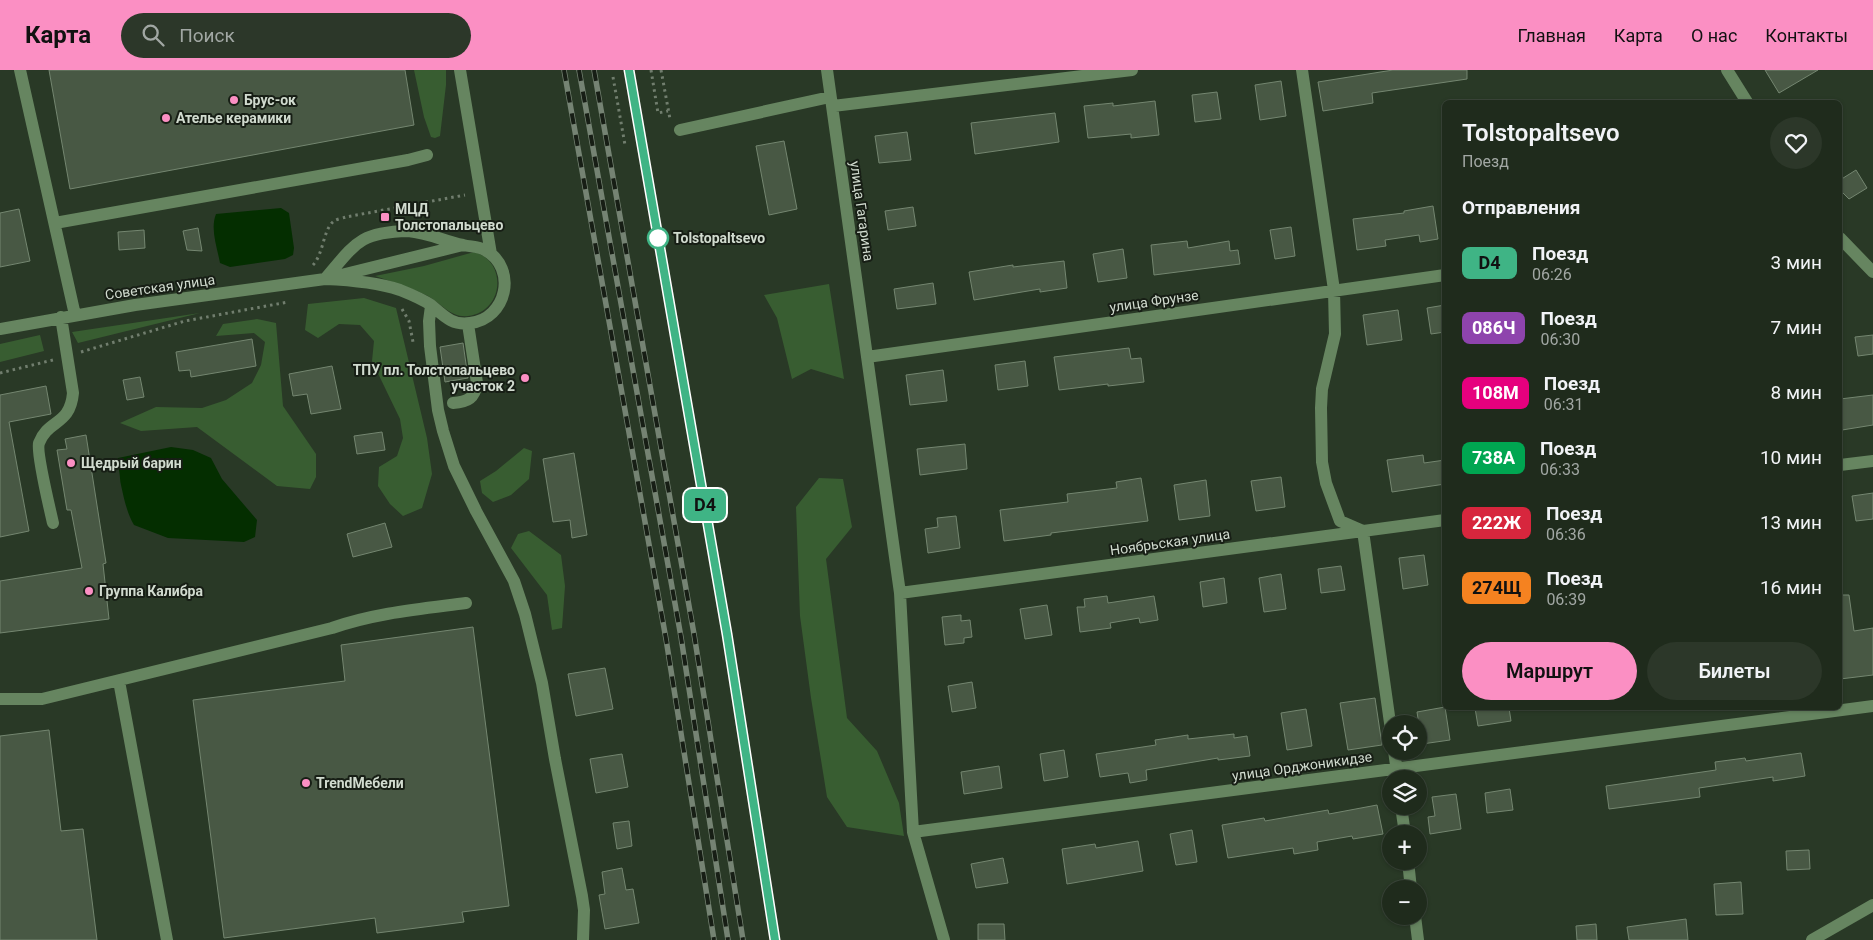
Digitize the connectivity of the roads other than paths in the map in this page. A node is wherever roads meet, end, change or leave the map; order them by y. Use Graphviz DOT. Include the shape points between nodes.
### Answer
graph roads {
  1 [pos="20,70"];
  2 [pos="460,70"];
  3 [pos="827,70"];
  4 [pos="1132,70"];
  5 [pos="1302,70"];
  6 [pos="1727,70"];
  7 [pos="1747,100"];
  8 [pos="832,102"];
  9 [pos="676,128"];
  10 [pos="427,155"];
  11 [pos="55,223"];
  12 [pos="1842,240"];
  13 [pos="463,245"];
  14 [pos="491,254"];
  15 [pos="1873,272"];
  16 [pos="1442,275"];
  17 [pos="325,279"];
  18 [pos="1334,290"];
  19 [pos="431,306"];
  20 [pos="75,315"];
  21 [pos="61,317"];
  22 [pos="468,324"];
  23 [pos="0,328"];
  24 [pos="867,357"];
  25 [pos="453,403"];
  26 [pos="1873,461"];
  27 [pos="1842,465"];
  28 [pos="1442,520"];
  29 [pos="53,523"];
  30 [pos="1363,531"];
  31 [pos="900,593"];
  32 [pos="466,603"];
  33 [pos="119,681"];
  34 [pos="0,699"];
  35 [pos="1873,706"];
  36 [pos="1389,715"];
  37 [pos="1425,770"];
  38 [pos="1382,776"];
  39 [pos="913,832"];
  40 [pos="1873,905"];
  41 [pos="1416,925"];
  42 [pos="167,940"];
  43 [pos="582,940"];
  44 [pos="944,940"];
  45 [pos="1418,940"];
  46 [pos="1812,940"];
  1 -- 11 [label="street"];
  2 -- 14 [label="street"];
  3 -- 8 [label="street, улица Гагарина"];
  4 -- 8 [label="street"];
  5 -- 18 [label="street"];
  6 -- 7 [label="street"];
  8 -- 9 [label="street"];
  8 -- 24 [label="street, улица Гагарина"];
  10 -- 11 [label="street"];
  11 -- 20 [label="street"];
  12 -- 15 [label="street"];
  13 -- 14 [label="street" via="476,246"];
  13 -- 17 [label="street"];
  13 -- 17 [label="street" via="421,232 378,233 354,245"];
  14 -- 22 [label="street" via="504,273 504,293 495,311 487,318"];
  16 -- 18 [label="street, улица Фрунзе"];
  17 -- 19 [label="street" via="383,285"];
  17 -- 20 [label="street, Советская улица"];
  18 -- 24 [label="street, улица Фрунзе"];
  18 -- 30 [label="street" via="1335,334 1321,398 1322,462 1340,521"];
  19 -- 22 [label="street" via="448,320"];
  19 -- 43 [label="street" via="430,346 438,410 448,449 476,511 514,581 534,646 582,896"];
  20 -- 21 [label="street, Советская улица"];
  21 -- 23 [label="street, Советская улица"];
  21 -- 29 [label="street" via="72,400 60,422 44,433 38,447"];
  22 -- 25 [label="street" via="476,392 473,397"];
  24 -- 31 [label="street, улица Гагарина"];
  26 -- 27 [label="street"];
  28 -- 30 [label="street, Ноябрьская улица"];
  30 -- 31 [label="street, Ноябрьская улица"];
  30 -- 36 [label="street"];
  31 -- 39 [label="street, улица Гагарина"];
  32 -- 33 [label="street" via="379,614"];
  33 -- 34 [label="street" via="42,699"];
  33 -- 42 [label="street"];
  35 -- 37 [label="street, улица Орджоникидзе"];
  38 -- 39 [label="street, улица Орджоникидзе"];
  39 -- 44 [label="street, улица Гагарина"];
  40 -- 46 [label="street"];
  41 -- 45 [label="street"];
}
